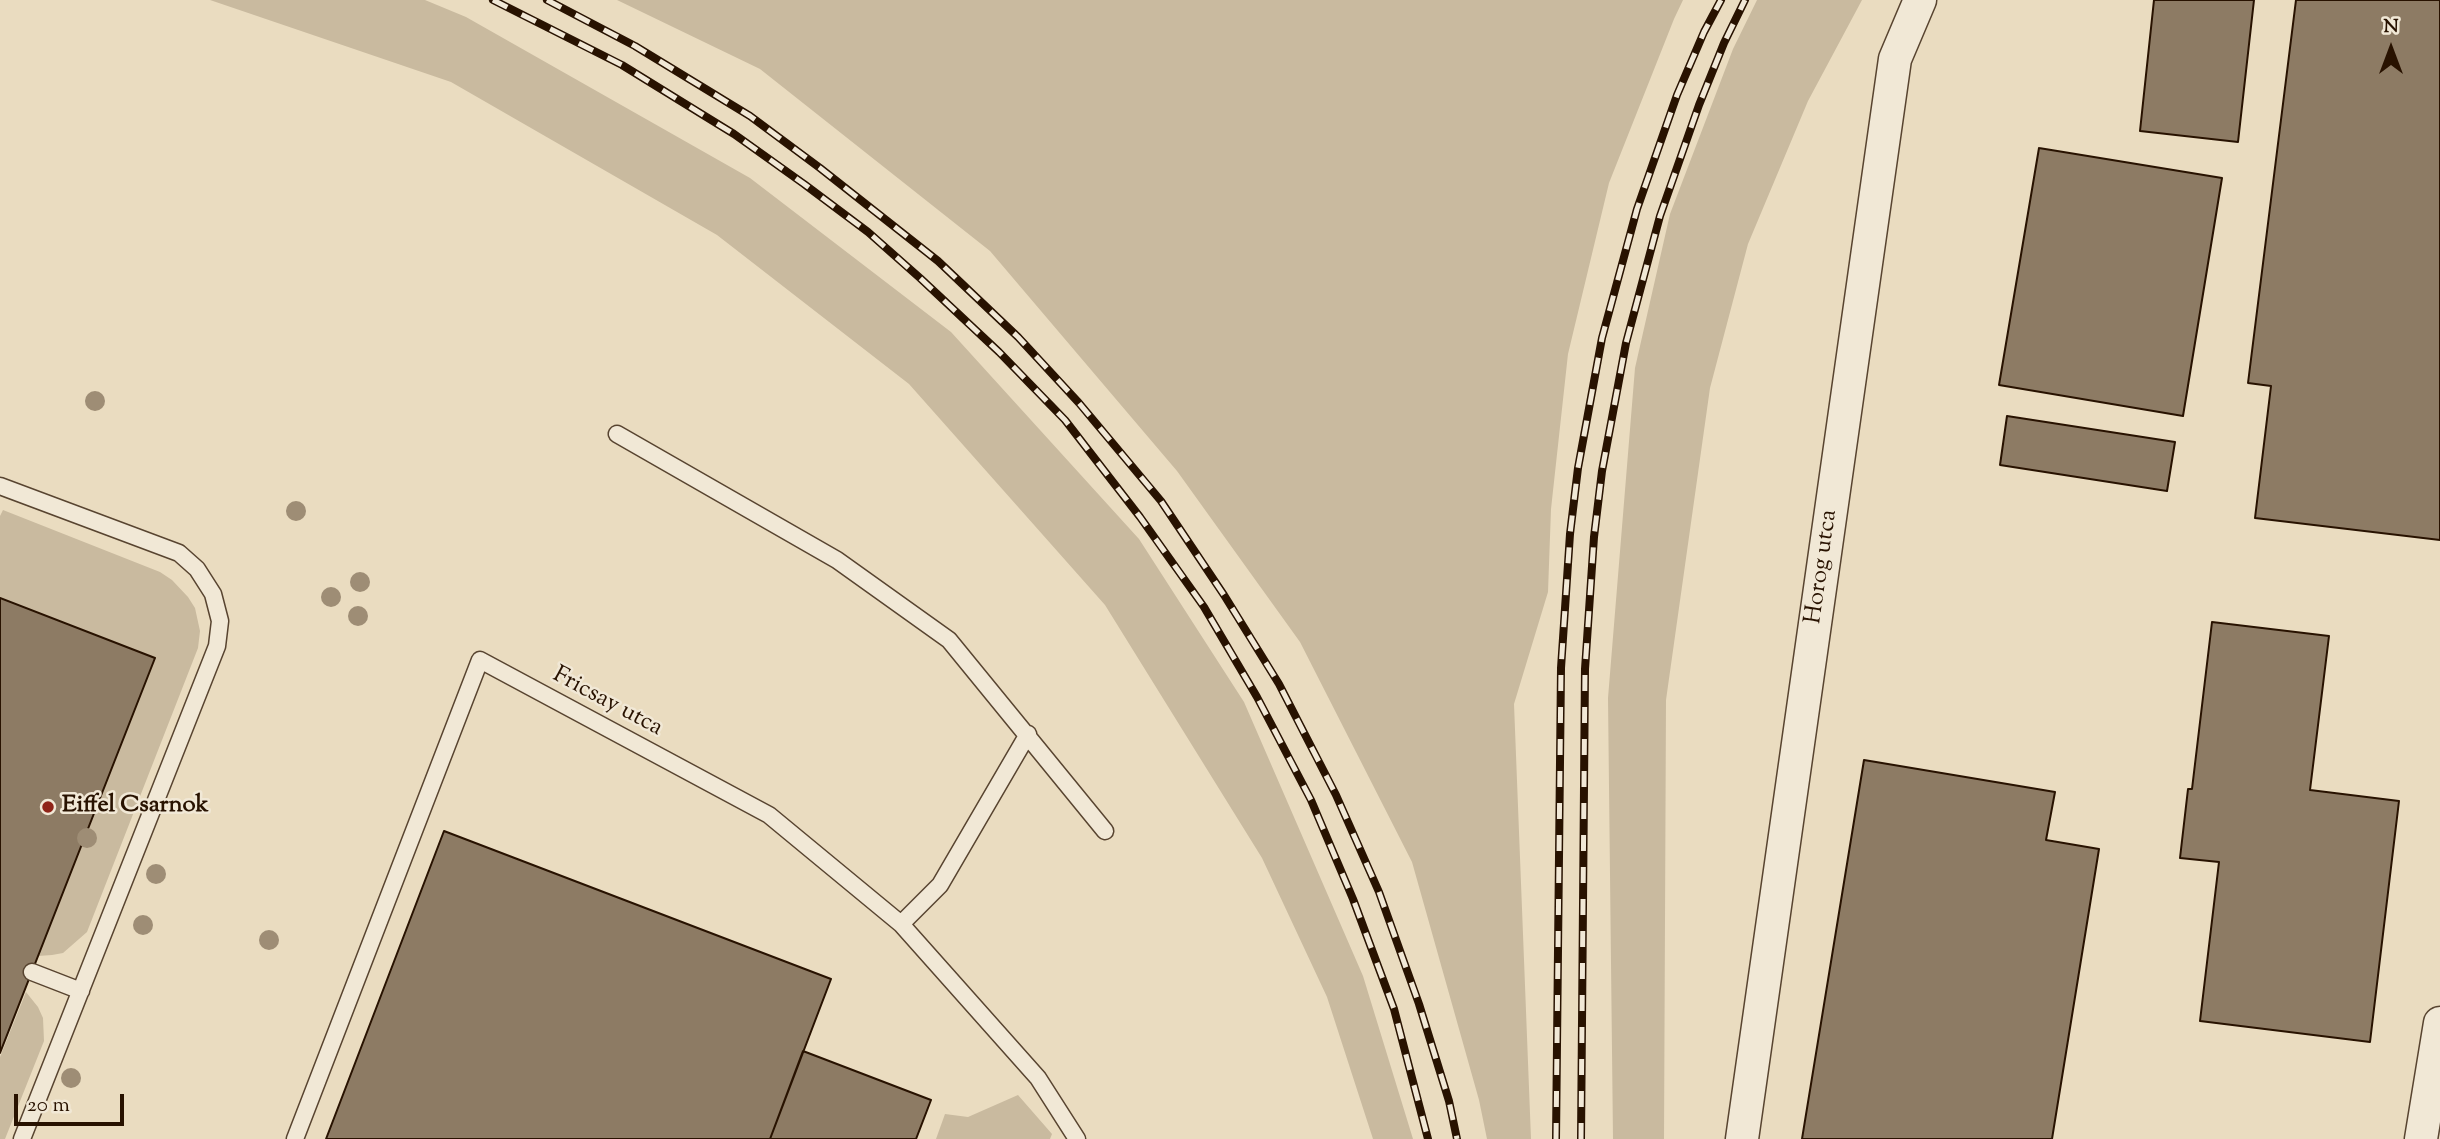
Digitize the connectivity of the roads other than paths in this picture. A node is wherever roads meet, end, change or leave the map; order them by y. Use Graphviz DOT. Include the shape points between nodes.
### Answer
graph roads {
  1 [pos="1920,0"];
  2 [pos="617,434"];
  3 [pos="0,486"];
  4 [pos="1028,734"];
  5 [pos="1105,831"];
  6 [pos="901,924"];
  7 [pos="32,972"];
  8 [pos="81,991"];
  9 [pos="2440,1023"];
  10 [pos="22,1139"];
  11 [pos="295,1139"];
  12 [pos="1077,1139"];
  13 [pos="1742,1139"];
  14 [pos="2421,1139"];
  1 -- 13 [label="street, Horog utca" via="1895,59"];
  2 -- 4 [label="lane" via="837,560 949,640"];
  3 -- 8 [label="lane" via="179,553 197,569 213,594 220,621 218,646"];
  4 -- 5 [label="lane"];
  4 -- 6 [label="lane" via="940,885"];
  6 -- 11 [label="lane, Fricsay utca" via="769,816 480,660"];
  6 -- 12 [label="lane, Fricsay utca" via="1038,1077"];
  7 -- 8 [label="lane"];
  8 -- 10 [label="lane"];
  9 -- 14 [label="street"];
}
